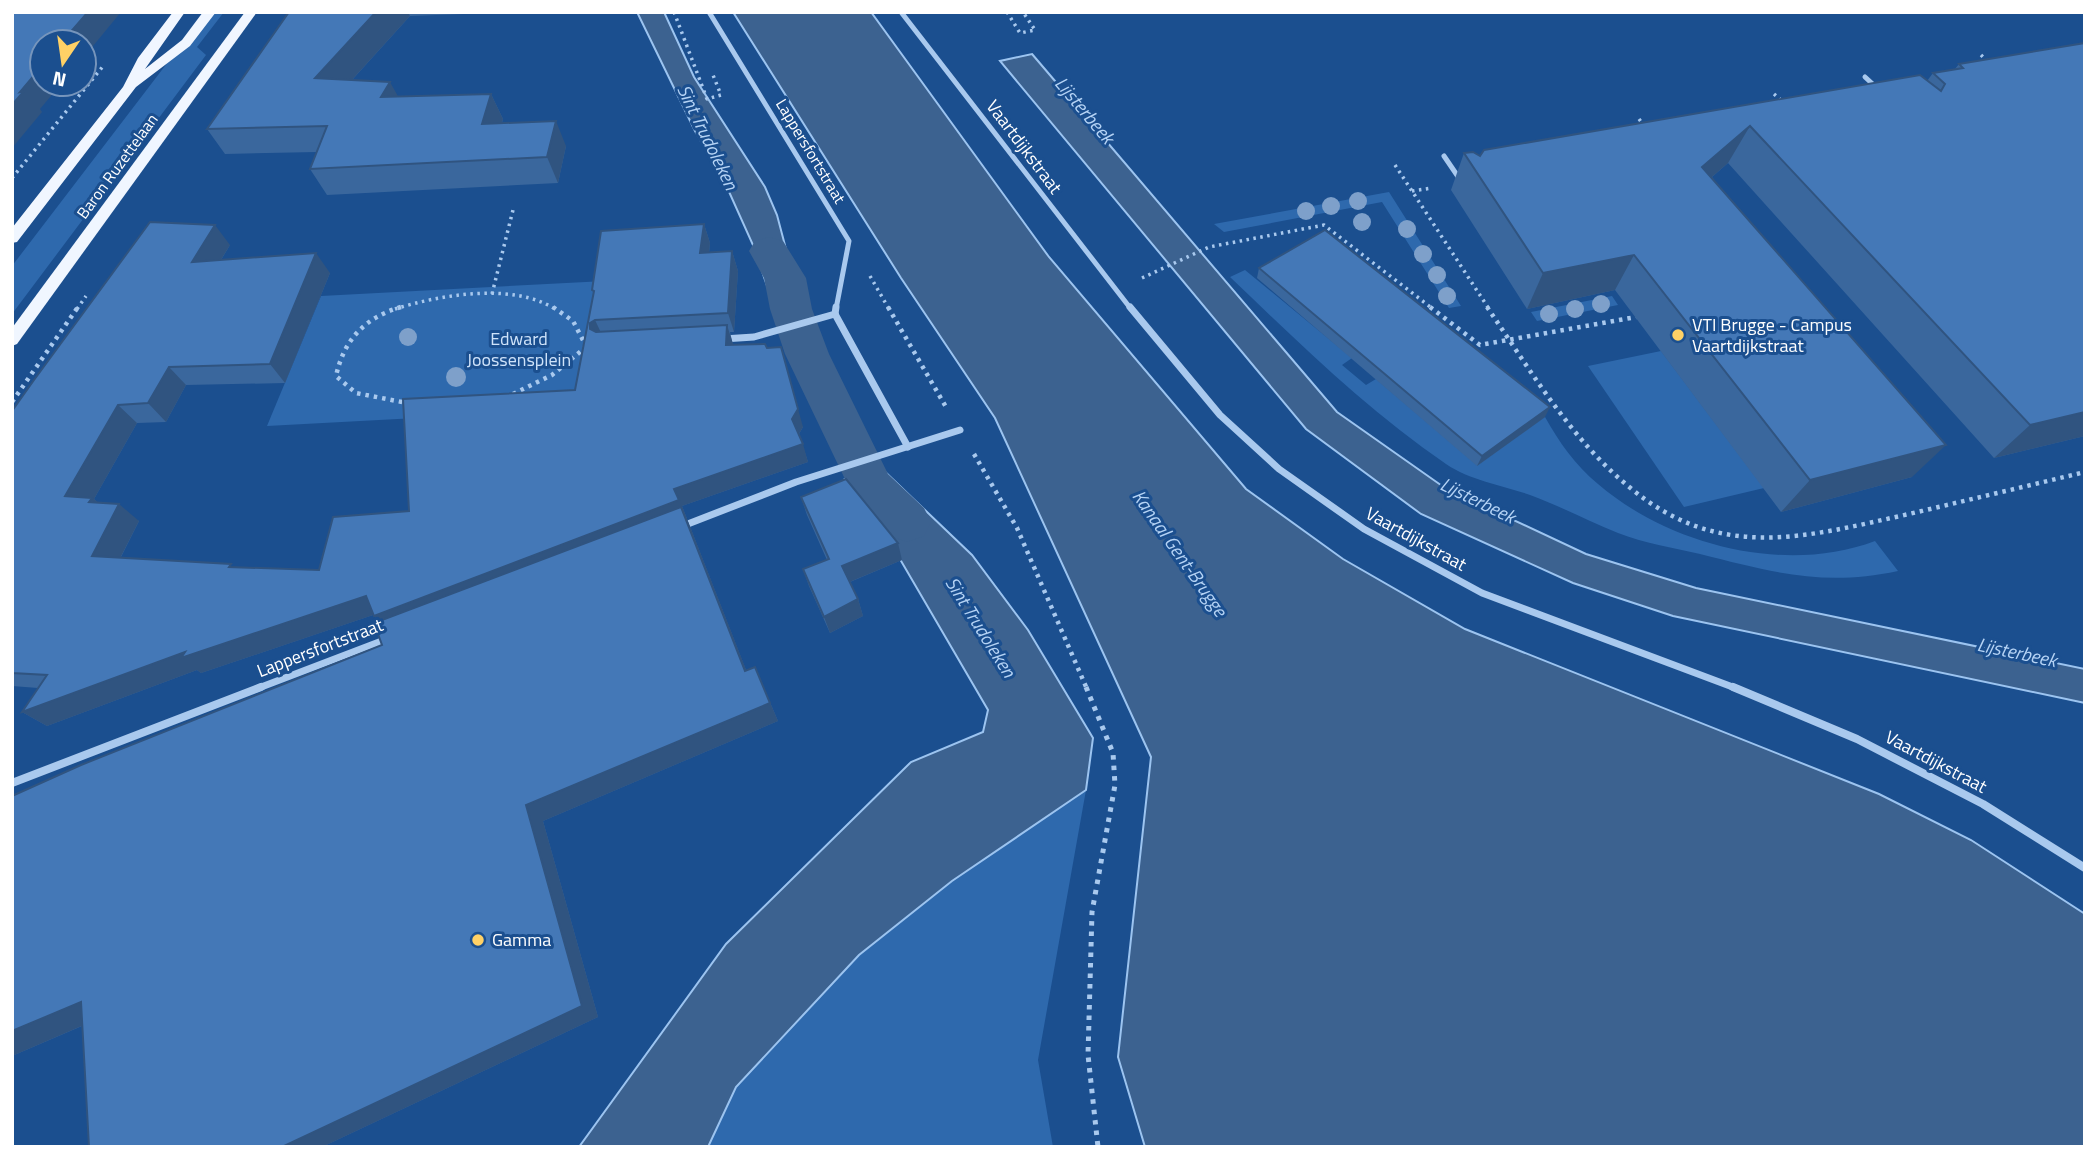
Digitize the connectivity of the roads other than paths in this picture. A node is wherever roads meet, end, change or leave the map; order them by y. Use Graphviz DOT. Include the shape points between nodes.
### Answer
graph roads {
  1 [pos="179,12"];
  2 [pos="210,12"];
  3 [pos="251,12"];
  4 [pos="709,12"];
  5 [pos="901,12"];
  6 [pos="1865,77"];
  7 [pos="129,88"];
  8 [pos="1881,92"];
  9 [pos="1444,156"];
  10 [pos="1464,185"];
  11 [pos="12,238"];
  12 [pos="835,314"];
  13 [pos="713,339"];
  14 [pos="12,340"];
  15 [pos="960,430"];
  16 [pos="908,447"];
  17 [pos="669,531"];
  18 [pos="399,635"];
  19 [pos="12,783"];
  20 [pos="2085,868"];
  1 -- 7 [label="main road" via="144,58"];
  2 -- 7 [label="main road" via="186,43"];
  3 -- 14 [label="main road, Baron Ruzettelaan"];
  4 -- 12 [label="street, Lappersfortstraat" via="849,241"];
  5 -- 20 [label="street, Vaartdijkstraat" via="1133,310 1220,415 1279,469 1364,529 1482,593 1713,679 1857,739 1983,804"];
  6 -- 8 [label="street"];
  7 -- 11 [label="main road"];
  9 -- 10 [label="street"];
  12 -- 13 [label="street" via="754,337"];
  12 -- 16 [label="street"];
  15 -- 16 [label="street"];
  16 -- 17 [label="street" via="796,482"];
  18 -- 19 [label="street, Lappersfortstraat"];
}
